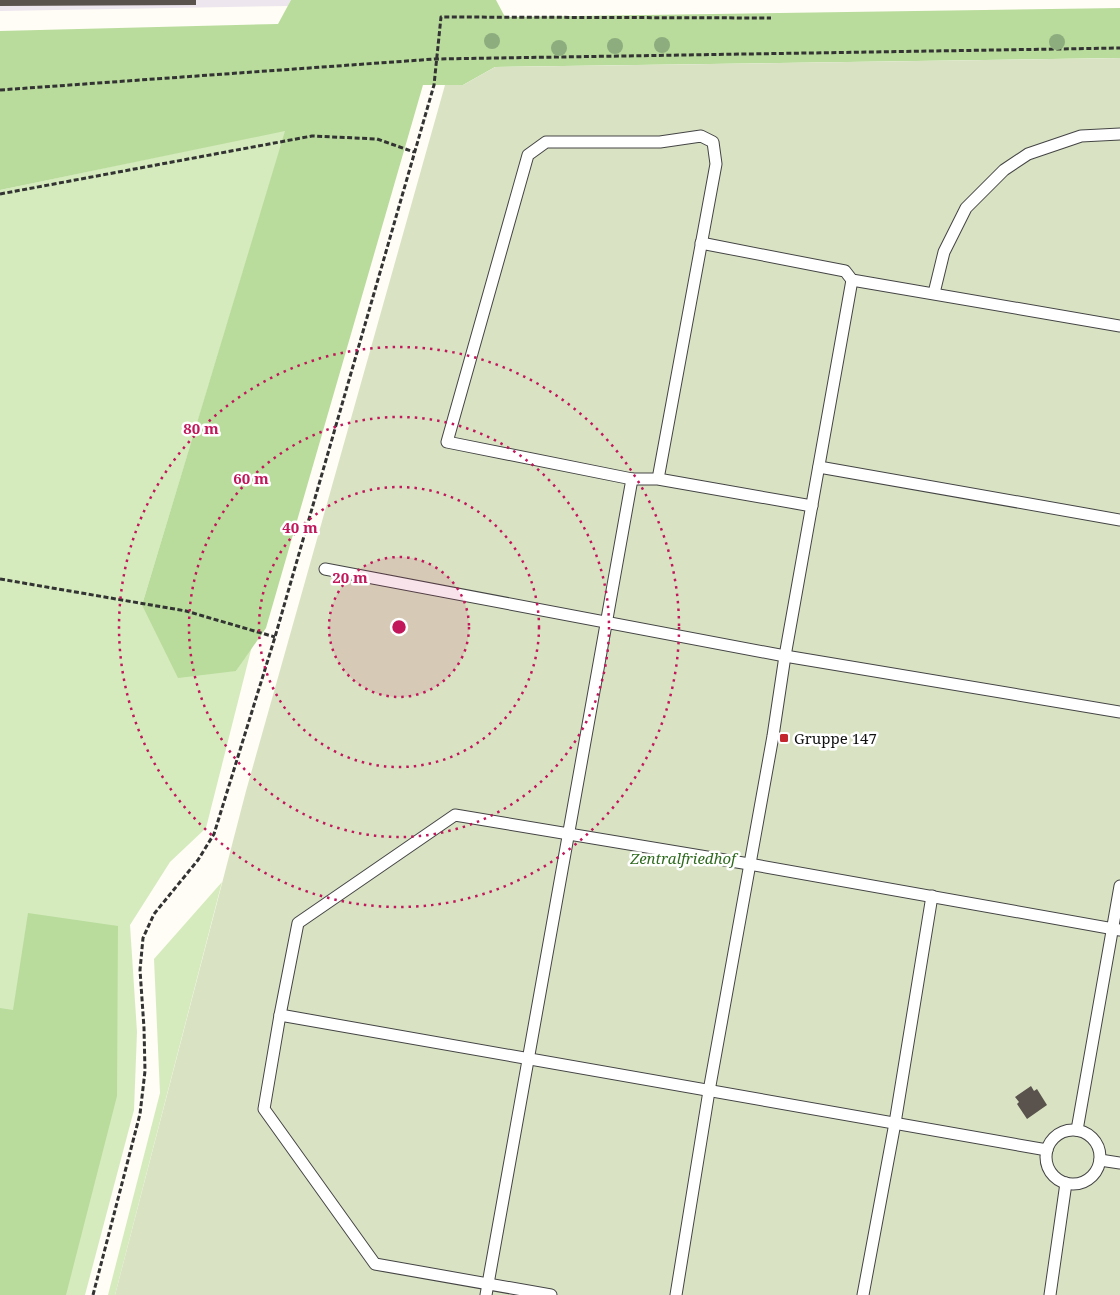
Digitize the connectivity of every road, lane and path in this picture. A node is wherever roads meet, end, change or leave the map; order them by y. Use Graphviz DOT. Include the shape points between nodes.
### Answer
graph roads {
  1 [pos="771,18"];
  2 [pos="1120,48"];
  3 [pos="436,59"];
  4 [pos="0,90"];
  5 [pos="1120,134"];
  6 [pos="414,152"];
  7 [pos="0,194"];
  8 [pos="701,243"];
  9 [pos="852,280"];
  10 [pos="934,293"];
  11 [pos="1120,326"];
  12 [pos="819,468"];
  13 [pos="632,478"];
  14 [pos="658,479"];
  15 [pos="812,506"];
  16 [pos="1120,520"];
  17 [pos="325,569"];
  18 [pos="0,578"];
  19 [pos="605,622"];
  20 [pos="275,637"];
  21 [pos="784,656"];
  22 [pos="1120,712"];
  23 [pos="568,833"];
  24 [pos="749,864"];
  25 [pos="1120,886"];
  26 [pos="932,896"];
  27 [pos="1116,929"];
  28 [pos="280,1015"];
  29 [pos="528,1058"];
  30 [pos="709,1091"];
  31 [pos="895,1123"];
  32 [pos="1077,1130"];
  33 [pos="1047,1150"];
  34 [pos="1100,1160"];
  35 [pos="1120,1163"];
  36 [pos="1066,1183"];
  37 [pos="487,1289"];
  38 [pos="93,1295"];
  39 [pos="551,1295"];
  40 [pos="676,1295"];
  41 [pos="863,1295"];
  42 [pos="1050,1295"];
  1 -- 3 [label="path" via="441,18"];
  2 -- 3 [label="path"];
  3 -- 4 [label="path"];
  3 -- 6 [label="path" via="434,85"];
  5 -- 10 [label="lane" via="1080,136 1028,154 1004,170 966,208 944,252"];
  6 -- 7 [label="path" via="377,139 312,136"];
  6 -- 20 [label="path"];
  8 -- 9 [label="lane" via="845,271"];
  8 -- 13 [label="lane" via="716,164 713,142 700,136 660,142 546,142 528,155 447,442"];
  8 -- 14 [label="lane"];
  9 -- 10 [label="lane"];
  9 -- 12 [label="lane"];
  10 -- 11 [label="lane"];
  12 -- 15 [label="lane"];
  12 -- 16 [label="lane"];
  13 -- 14 [label="lane"];
  13 -- 19 [label="lane"];
  14 -- 15 [label="lane"];
  15 -- 21 [label="lane"];
  17 -- 19 [label="lane"];
  18 -- 20 [label="path" via="186,611"];
  19 -- 21 [label="lane"];
  19 -- 23 [label="lane"];
  20 -- 38 [label="path" via="214,834 198,860 154,914 143,938 140,970 145,1071 140,1114"];
  21 -- 22 [label="lane"];
  21 -- 24 [label="lane"];
  23 -- 24 [label="lane"];
  23 -- 28 [label="lane" via="455,815 298,924"];
  23 -- 29 [label="lane"];
  24 -- 26 [label="lane"];
  24 -- 30 [label="lane"];
  25 -- 27 [label="lane"];
  26 -- 27 [label="lane"];
  26 -- 31 [label="lane"];
  27 -- 32 [label="lane"];
  28 -- 29 [label="lane"];
  28 -- 37 [label="lane" via="264,1109 375,1264"];
  29 -- 30 [label="lane"];
  29 -- 37 [label="lane"];
  30 -- 31 [label="lane"];
  30 -- 40 [label="lane"];
  31 -- 33 [label="lane"];
  31 -- 41 [label="lane"];
  32 -- 33 [label="lane" via="1055,1137"];
  32 -- 34 [label="lane" via="1092,1137 1100,1151"];
  33 -- 36 [label="lane" via="1046,1159 1052,1174"];
  34 -- 35 [label="lane"];
  34 -- 36 [label="lane" via="1098,1169 1085,1181"];
  36 -- 42 [label="lane"];
  37 -- 39 [label="lane"];
}
